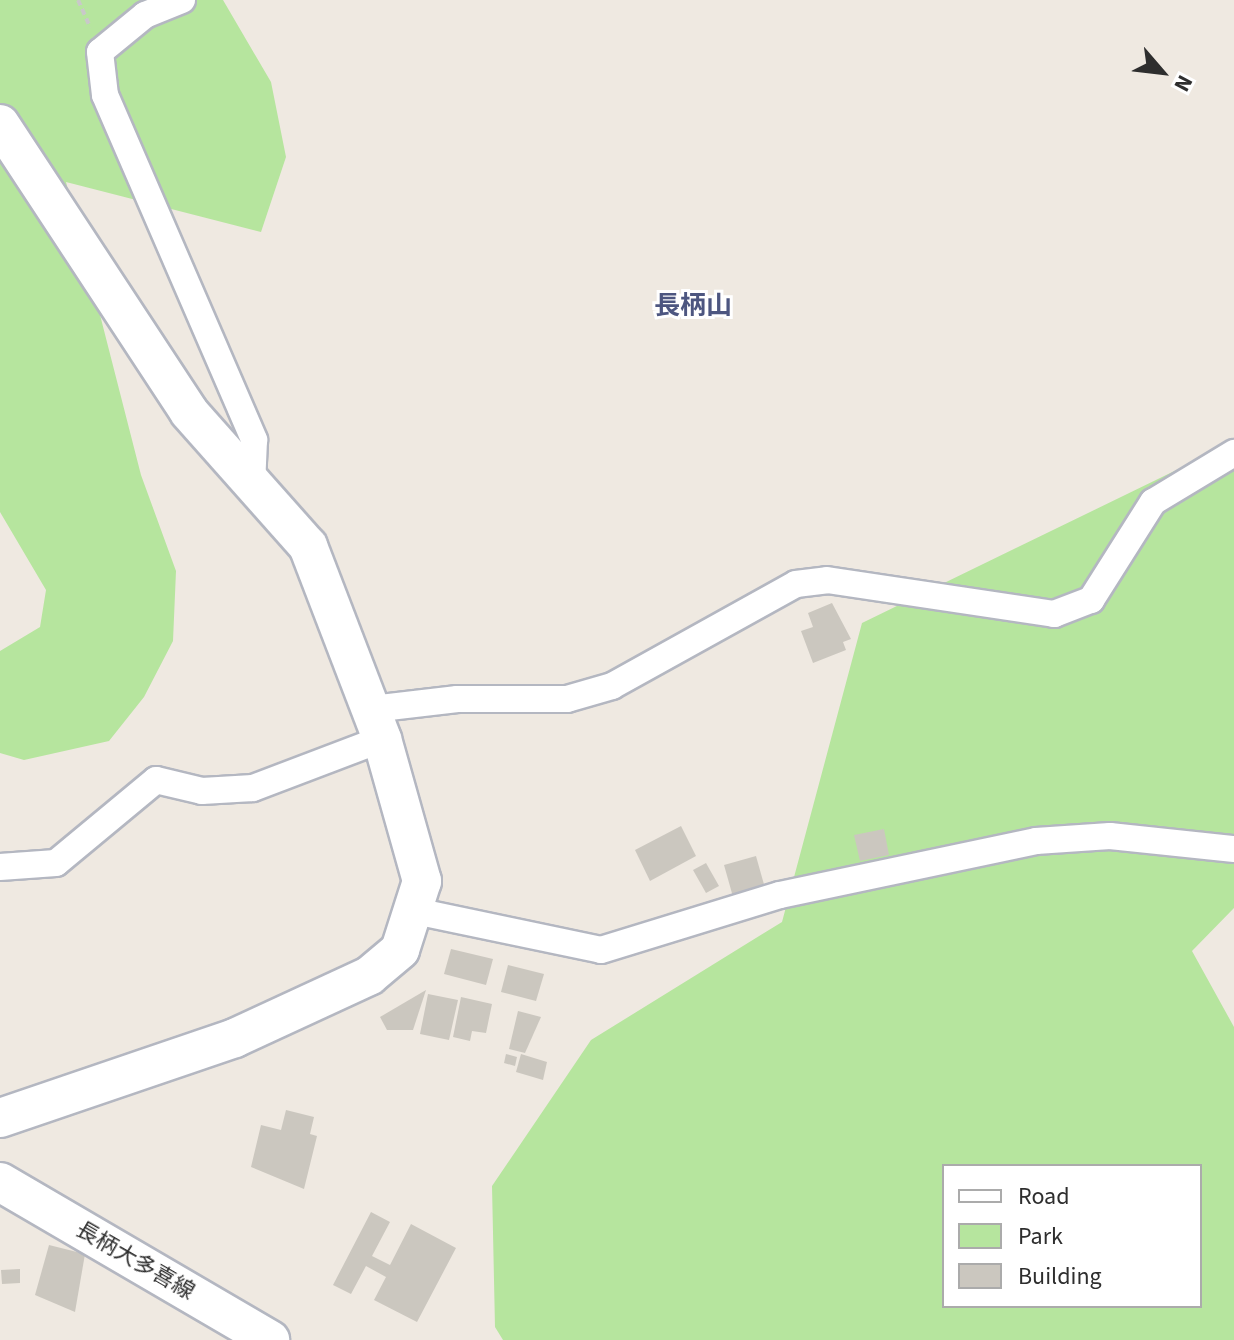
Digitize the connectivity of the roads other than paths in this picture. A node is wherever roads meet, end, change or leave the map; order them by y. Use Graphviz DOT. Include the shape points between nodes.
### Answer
graph roads {
  1 [pos="182,0"];
  2 [pos="0,124"];
  3 [pos="1234,453"];
  4 [pos="252,485"];
  5 [pos="377,724"];
  6 [pos="1234,849"];
  7 [pos="0,867"];
  8 [pos="415,911"];
  9 [pos="0,1118"];
  10 [pos="0,1182"];
  11 [pos="270,1340"];
  1 -- 4 [label="street" via="145,15 100,52 105,95 254,440"];
  2 -- 4 [label="street" via="189,412"];
  3 -- 5 [label="street" via="1153,502 1091,600 1054,614 827,580 796,584 612,686 567,699 457,699"];
  4 -- 5 [label="street" via="308,546"];
  5 -- 7 [label="street" via="253,788 202,791 156,780 56,863"];
  5 -- 8 [label="street" via="415,846 422,881"];
  6 -- 8 [label="street" via="1110,836 1036,841 780,895 601,950"];
  8 -- 9 [label="street" via="400,950 369,976 235,1038"];
  10 -- 11 [label="street, 長柄大多喜線"];
}
